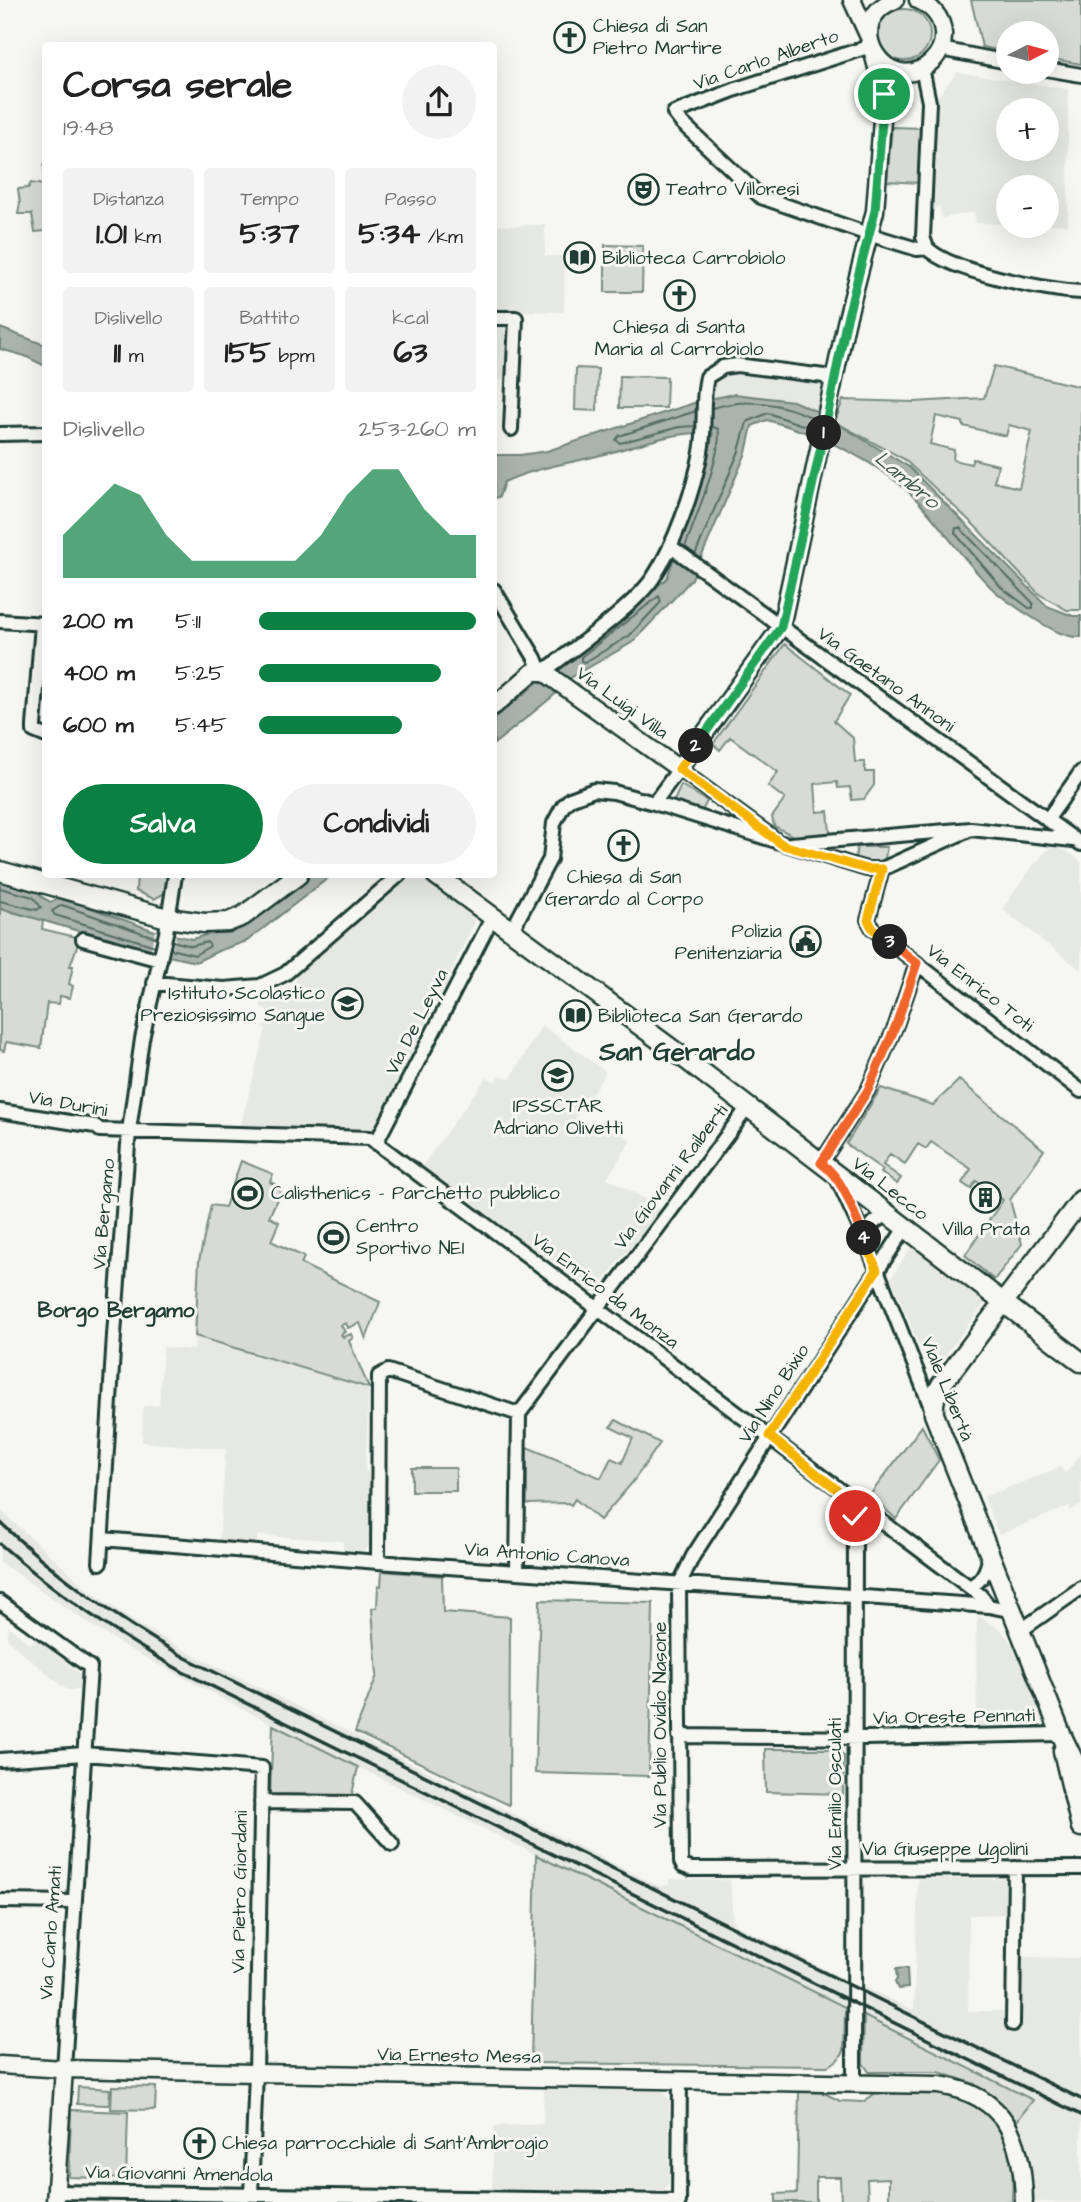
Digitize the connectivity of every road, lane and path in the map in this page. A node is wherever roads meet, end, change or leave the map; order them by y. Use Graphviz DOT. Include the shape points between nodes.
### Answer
graph roads {
  1 [pos="852,0"];
  2 [pos="872,0"];
  3 [pos="918,0"];
  4 [pos="943,0"];
  5 [pos="893,1"];
  6 [pos="940,21"];
  7 [pos="871,44"];
  8 [pos="940,49"];
  9 [pos="996,60"];
  10 [pos="916,70"];
  11 [pos="1059,71"];
  12 [pos="1081,75"];
  13 [pos="884,94"];
  14 [pos="868,234"];
  15 [pos="926,248"];
  16 [pos="1081,292"];
  17 [pos="497,318"];
  18 [pos="834,384"];
  19 [pos="511,429"];
  20 [pos="42,433"];
  21 [pos="0,434"];
  22 [pos="672,548"];
  23 [pos="497,595"];
  24 [pos="0,621"];
  25 [pos="42,624"];
  26 [pos="781,627"];
  27 [pos="544,673"];
  28 [pos="42,679"];
  29 [pos="497,703"];
  30 [pos="40,734"];
  31 [pos="679,769"];
  32 [pos="1081,772"];
  33 [pos="654,803"];
  34 [pos="1046,820"];
  35 [pos="971,829"];
  36 [pos="889,837"];
  37 [pos="856,839"];
  38 [pos="1079,842"];
  39 [pos="783,845"];
  40 [pos="896,861"];
  41 [pos="851,865"];
  42 [pos="882,869"];
  43 [pos="0,871"];
  44 [pos="175,878"];
  45 [pos="294,878"];
  46 [pos="396,878"];
  47 [pos="440,878"];
  48 [pos="492,918"];
  49 [pos="167,925"];
  50 [pos="511,932"];
  51 [pos="83,939"];
  52 [pos="160,957"];
  53 [pos="917,963"];
  54 [pos="154,983"];
  55 [pos="1081,1091"];
  56 [pos="748,1107"];
  57 [pos="0,1111"];
  58 [pos="129,1131"];
  59 [pos="376,1143"];
  60 [pos="827,1167"];
  61 [pos="1081,1200"];
  62 [pos="889,1214"];
  63 [pos="905,1228"];
  64 [pos="864,1239"];
  65 [pos="877,1270"];
  66 [pos="1003,1302"];
  67 [pos="596,1308"];
  68 [pos="1081,1362"];
  69 [pos="519,1414"];
  70 [pos="934,1414"];
  71 [pos="769,1436"];
  72 [pos="858,1506"];
  73 [pos="102,1539"];
  74 [pos="990,1555"];
  75 [pos="378,1562"];
  76 [pos="100,1563"];
  77 [pos="517,1572"];
  78 [pos="679,1584"];
  79 [pos="969,1587"];
  80 [pos="1081,1588"];
  81 [pos="854,1598"];
  82 [pos="0,1602"];
  83 [pos="989,1606"];
  84 [pos="1013,1611"];
  85 [pos="1020,1631"];
  86 [pos="1061,1734"];
  87 [pos="679,1736"];
  88 [pos="853,1738"];
  89 [pos="84,1754"];
  90 [pos="0,1760"];
  91 [pos="1081,1776"];
  92 [pos="261,1802"];
  93 [pos="1081,1827"];
  94 [pos="392,1844"];
  95 [pos="683,1866"];
  96 [pos="854,1868"];
  97 [pos="1015,1868"];
  98 [pos="1081,1868"];
  99 [pos="0,1901"];
  100 [pos="74,1902"];
  101 [pos="1013,2024"];
  102 [pos="0,2065"];
  103 [pos="64,2069"];
  104 [pos="256,2073"];
  105 [pos="680,2080"];
  106 [pos="854,2083"];
  107 [pos="250,2195"];
  108 [pos="55,2197"];
  109 [pos="504,2200"];
  110 [pos="679,2202"];
  111 [pos="1024,2202"];
  1 -- 7 [label="street"];
  2 -- 5 [label="street"];
  3 -- 6 [label="street"];
  4 -- 6 [label="street"];
  5 -- 7 [label="street" via="875,16"];
  6 -- 8 [label="street"];
  7 -- 10 [label="street" via="887,67"];
  7 -- 13 [label="street"];
  7 -- 14 [label="street, Via Carlo Alberto" via="674,113 761,197"];
  8 -- 9 [label="street"];
  8 -- 10 [label="street" via="932,62"];
  10 -- 13 [label="street" via="898,78"];
  10 -- 15 [label="street" via="929,102"];
  11 -- 12 [label="street"];
  13 -- 14 [label="street" via="875,211"];
  14 -- 15 [label="street"];
  14 -- 18 [label="street"];
  15 -- 16 [label="street" via="978,271"];
  17 -- 19 [label="street" via="516,318"];
  18 -- 22 [label="street" via="824,376 737,365 707,377 705,433"];
  18 -- 26 [label="street"];
  20 -- 21 [label="street"];
  22 -- 26 [label="street, Via Gaetano Annoni"];
  22 -- 27 [label="street" via="652,579 621,610"];
  23 -- 27 [label="street"];
  24 -- 25 [label="street"];
  26 -- 31 [label="street"];
  26 -- 34 [label="street, Via Gaetano Annoni"];
  27 -- 29 [label="street" via="533,672"];
  27 -- 31 [label="street, Via Luigi Villa"];
  28 -- 30 [label="street"];
  31 -- 33 [label="street"];
  31 -- 39 [label="street"];
  32 -- 34 [label="street"];
  33 -- 39 [label="street"];
  33 -- 50 [label="street" via="594,790 570,799 554,823 550,859"];
  34 -- 38 [label="street, Via Gaetano Annoni"];
  35 -- 36 [label="street"];
  35 -- 38 [label="street"];
  35 -- 40 [label="street"];
  36 -- 37 [label="street"];
  36 -- 40 [label="street" via="898,853"];
  37 -- 39 [label="street"];
  37 -- 41 [label="street" via="851,845"];
  39 -- 41 [label="street"];
  40 -- 42 [label="street"];
  41 -- 42 [label="street"];
  42 -- 53 [label="street, Via Enrico Toti" via="868,920"];
  43 -- 49 [label="main road"];
  44 -- 49 [label="street, Via Bergamo"];
  45 -- 49 [label="main road" via="236,919"];
  46 -- 54 [label="street" via="285,974 260,986 210,989"];
  47 -- 48 [label="main road, Via Lecco"];
  48 -- 50 [label="main road, Via Lecco"];
  48 -- 59 [label="street, Via De Leyva"];
  49 -- 52 [label="street, Via Bergamo"];
  50 -- 56 [label="main road, Via Lecco"];
  51 -- 52 [label="street"];
  52 -- 54 [label="street, Via Bergamo"];
  53 -- 55 [label="street, Via Enrico Toti"];
  53 -- 60 [label="street" via="868,1090"];
  54 -- 58 [label="street, Via Bergamo"];
  56 -- 60 [label="main road, Via Lecco"];
  56 -- 67 [label="street, Via Giovanni Raiberti"];
  57 -- 58 [label="street, Via Durini"];
  58 -- 59 [label="street, Via Enrico da Monza" via="336,1136 370,1138"];
  58 -- 73 [label="street, Via Bergamo"];
  59 -- 67 [label="street, Via Enrico da Monza"];
  60 -- 62 [label="main road, Via Lecco"];
  60 -- 64 [label="street, Viale Libertà"];
  61 -- 66 [label="main road"];
  62 -- 63 [label="main road, Via Lecco"];
  62 -- 64 [label="street" via="876,1220"];
  63 -- 65 [label="street, Via Nino Bixio"];
  63 -- 66 [label="main road, Via Lecco"];
  64 -- 65 [label="street, Viale Libertà"];
  65 -- 70 [label="street, Viale Libertà"];
  65 -- 71 [label="street, Via Nino Bixio"];
  66 -- 68 [label="main road, Via Lecco"];
  66 -- 70 [label="main road" via="938,1389"];
  67 -- 69 [label="street, Via Giovanni Raiberti"];
  67 -- 71 [label="street, Via Enrico da Monza"];
  69 -- 75 [label="street" via="388,1371 380,1376"];
  69 -- 77 [label="street"];
  70 -- 74 [label="main road, Viale Libertà"];
  71 -- 72 [label="street, Via Enrico da Monza"];
  71 -- 78 [label="street, Via Nino Bixio"];
  72 -- 79 [label="street, Via Enrico da Monza"];
  72 -- 81 [label="street, Via Emilio Osculati"];
  73 -- 75 [label="street, Via Antonio Canova"];
  73 -- 76 [label="street, Via Bergamo"];
  74 -- 79 [label="street" via="983,1577"];
  74 -- 84 [label="main road, Viale Libertà"];
  75 -- 77 [label="street, Via Antonio Canova"];
  77 -- 78 [label="street, Via Antonio Canova"];
  78 -- 81 [label="street, Via Antonio Canova"];
  78 -- 87 [label="street, Via Publio Ovidio Nasone"];
  79 -- 83 [label="street, Via Enrico da Monza"];
  80 -- 85 [label="street"];
  81 -- 83 [label="street, Via Antonio Canova"];
  81 -- 88 [label="street, Via Emilio Osculati"];
  82 -- 89 [label="street, Via Carlo Amati" via="90,1667"];
  83 -- 84 [label="street"];
  84 -- 85 [label="main road, Viale Libertà"];
  85 -- 86 [label="main road, Viale Libertà"];
  86 -- 88 [label="street, Via Oreste Pennati"];
  86 -- 91 [label="main road, Viale Libertà"];
  86 -- 93 [label="main road, Viale Libertà"];
  87 -- 88 [label="street, Via Oreste Pennati"];
  87 -- 95 [label="street, Via Publio Ovidio Nasone"];
  88 -- 96 [label="street, Via Emilio Osculati"];
  89 -- 90 [label="street"];
  89 -- 92 [label="street, Via Pietro Giordani" via="262,1768"];
  89 -- 100 [label="street, Via Carlo Amati"];
  92 -- 94 [label="street" via="355,1803"];
  92 -- 104 [label="street, Via Pietro Giordani"];
  95 -- 96 [label="street, Via Giuseppe Ugolini"];
  96 -- 97 [label="street, Via Giuseppe Ugolini"];
  96 -- 106 [label="street, Via Emilio Osculati"];
  97 -- 98 [label="street, Via Giuseppe Ugolini"];
  97 -- 101 [label="street"];
  99 -- 100 [label="street"];
  100 -- 103 [label="street, Via Carlo Amati"];
  102 -- 103 [label="street, Via Ernesto Messa"];
  103 -- 104 [label="street, Via Ernesto Messa"];
  103 -- 108 [label="street, Via Carlo Amati"];
  104 -- 105 [label="street, Via Ernesto Messa"];
  104 -- 107 [label="street, Via Pietro Giordani"];
  105 -- 106 [label="street, Via Ernesto Messa"];
  105 -- 110 [label="street"];
  106 -- 111 [label="street, Via Ernesto Messa" via="939,2085 980,2099 1014,2135 1023,2171"];
  107 -- 108 [label="street, Via Giovanni Amendola"];
  107 -- 109 [label="street, Via Giovanni Amendola"];
  109 -- 110 [label="street, Via Giovanni Amendola"];
}
